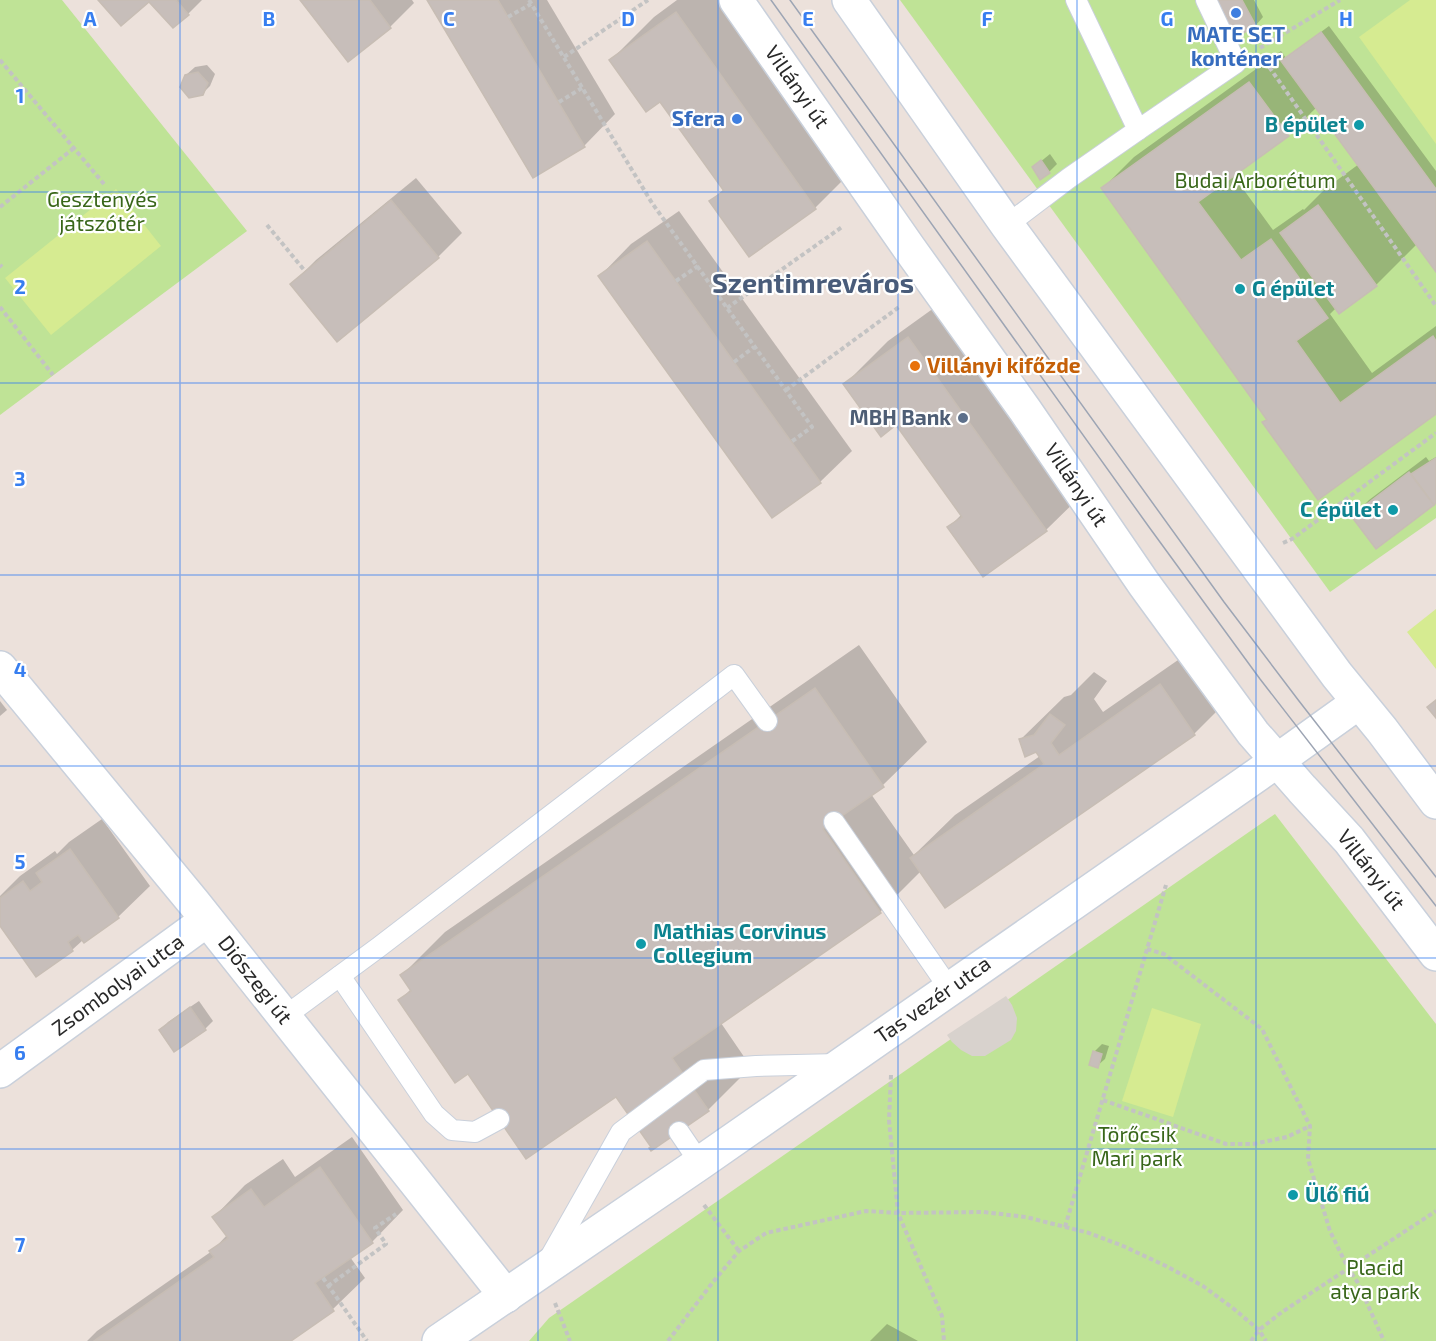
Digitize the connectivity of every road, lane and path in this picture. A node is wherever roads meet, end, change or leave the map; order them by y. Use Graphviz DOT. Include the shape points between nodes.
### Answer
graph roads {
  1 [pos="648,0"];
  2 [pos="736,0"];
  3 [pos="849,0"];
  4 [pos="1076,0"];
  5 [pos="1206,0"];
  6 [pos="1340,0"];
  7 [pos="530,2"];
  8 [pos="508,17"];
  9 [pos="1257,50"];
  10 [pos="564,57"];
  11 [pos="0,60"];
  12 [pos="1236,63"];
  13 [pos="582,88"];
  14 [pos="559,102"];
  15 [pos="1138,130"];
  16 [pos="74,148"];
  17 [pos="104,184"];
  18 [pos="0,207"];
  19 [pos="267,225"];
  20 [pos="1007,225"];
  21 [pos="842,227"];
  22 [pos="698,266"];
  23 [pos="306,271"];
  24 [pos="676,281"];
  25 [pos="1436,306"];
  26 [pos="0,307"];
  27 [pos="899,307"];
  28 [pos="727,308"];
  29 [pos="754,347"];
  30 [pos="734,362"];
  31 [pos="53,375"];
  32 [pos="786,390"];
  33 [pos="1436,433"];
  34 [pos="791,442"];
  35 [pos="1292,539"];
  36 [pos="0,668"];
  37 [pos="1359,702"];
  38 [pos="767,721"];
  39 [pos="1278,761"];
  40 [pos="1436,802"];
  41 [pos="834,822"];
  42 [pos="1166,885"];
  43 [pos="207,920"];
  44 [pos="1147,949"];
  45 [pos="1436,954"];
  46 [pos="345,983"];
  47 [pos="949,988"];
  48 [pos="284,1017"];
  49 [pos="843,1064"];
  50 [pos="0,1071"];
  51 [pos="891,1074"];
  52 [pos="1103,1100"];
  53 [pos="499,1119"];
  54 [pos="1310,1126"];
  55 [pos="679,1132"];
  56 [pos="700,1163"];
  57 [pos="704,1205"];
  58 [pos="1436,1210"];
  59 [pos="398,1212"];
  60 [pos="898,1213"];
  61 [pos="1065,1227"];
  62 [pos="739,1251"];
  63 [pos="1348,1268"];
  64 [pos="543,1270"];
  65 [pos="323,1278"];
  66 [pos="328,1286"];
  67 [pos="506,1296"];
  68 [pos="557,1306"];
  69 [pos="1259,1330"];
  70 [pos="444,1340"];
  71 [pos="367,1341"];
  72 [pos="570,1341"];
  73 [pos="668,1341"];
  74 [pos="944,1341"];
  75 [pos="1251,1341"];
  76 [pos="1266,1341"];
  77 [pos="1384,1341"];
  1 -- 10 [label="path"];
  2 -- 39 [label="street, Villányi út" via="1144,584 1253,733"];
  3 -- 20 [label="street"];
  4 -- 15 [label="lane"];
  5 -- 12 [label="lane"];
  6 -- 9 [label="path"];
  7 -- 8 [label="path"];
  7 -- 10 [label="path"];
  9 -- 12 [label="path"];
  9 -- 25 [label="path"];
  10 -- 13 [label="path"];
  11 -- 16 [label="path"];
  12 -- 15 [label="lane"];
  13 -- 14 [label="path"];
  13 -- 22 [label="path" via="652,202"];
  15 -- 20 [label="lane"];
  16 -- 17 [label="path"];
  16 -- 18 [label="path"];
  19 -- 23 [label="path"];
  20 -- 37 [label="street"];
  21 -- 28 [label="path"];
  22 -- 24 [label="path"];
  22 -- 28 [label="path"];
  26 -- 31 [label="path"];
  27 -- 32 [label="path"];
  28 -- 29 [label="path"];
  29 -- 30 [label="path"];
  29 -- 32 [label="path"];
  32 -- 34 [label="path" via="812,428"];
  33 -- 35 [label="path"];
  36 -- 43 [label="street, Diószegi út"];
  37 -- 39 [label="street, Tas vezér utca"];
  37 -- 40 [label="street"];
  38 -- 46 [label="lane" via="734,675"];
  39 -- 45 [label="street, Villányi út" via="1349,840"];
  39 -- 47 [label="street, Tas vezér utca"];
  41 -- 47 [label="lane"];
  42 -- 44 [label="path"];
  43 -- 48 [label="street, Diószegi út"];
  43 -- 50 [label="street, Zsombolyai utca"];
  44 -- 52 [label="path"];
  44 -- 54 [label="path" via="1164,954 1262,1029"];
  46 -- 48 [label="lane"];
  46 -- 53 [label="lane" via="434,1114 452,1130 475,1132"];
  47 -- 49 [label="street, Tas vezér utca"];
  48 -- 67 [label="street, Diószegi út"];
  49 -- 56 [label="street, Tas vezér utca"];
  49 -- 64 [label="lane" via="704,1070 621,1132"];
  51 -- 60 [label="path" via="889,1120"];
  52 -- 54 [label="path" via="1226,1144 1287,1137"];
  52 -- 61 [label="path"];
  54 -- 63 [label="path" via="1308,1159 1330,1231"];
  55 -- 56 [label="lane"];
  56 -- 64 [label="street, Tas vezér utca"];
  57 -- 62 [label="path"];
  58 -- 63 [label="path"];
  59 -- 66 [label="path" via="375,1228 386,1244"];
  60 -- 61 [label="path" via="983,1212"];
  60 -- 62 [label="path" via="866,1211 765,1233"];
  60 -- 74 [label="path" via="942,1316"];
  61 -- 69 [label="path" via="1123,1246 1166,1266 1203,1286"];
  62 -- 73 [label="path"];
  63 -- 69 [label="path"];
  63 -- 77 [label="path"];
  64 -- 67 [label="street, Tas vezér utca"];
  65 -- 66 [label="path"];
  66 -- 71 [label="path"];
  67 -- 70 [label="street, Tas vezér utca"];
  68 -- 72 [label="path"];
  69 -- 75 [label="path"];
  69 -- 76 [label="path"];
}
